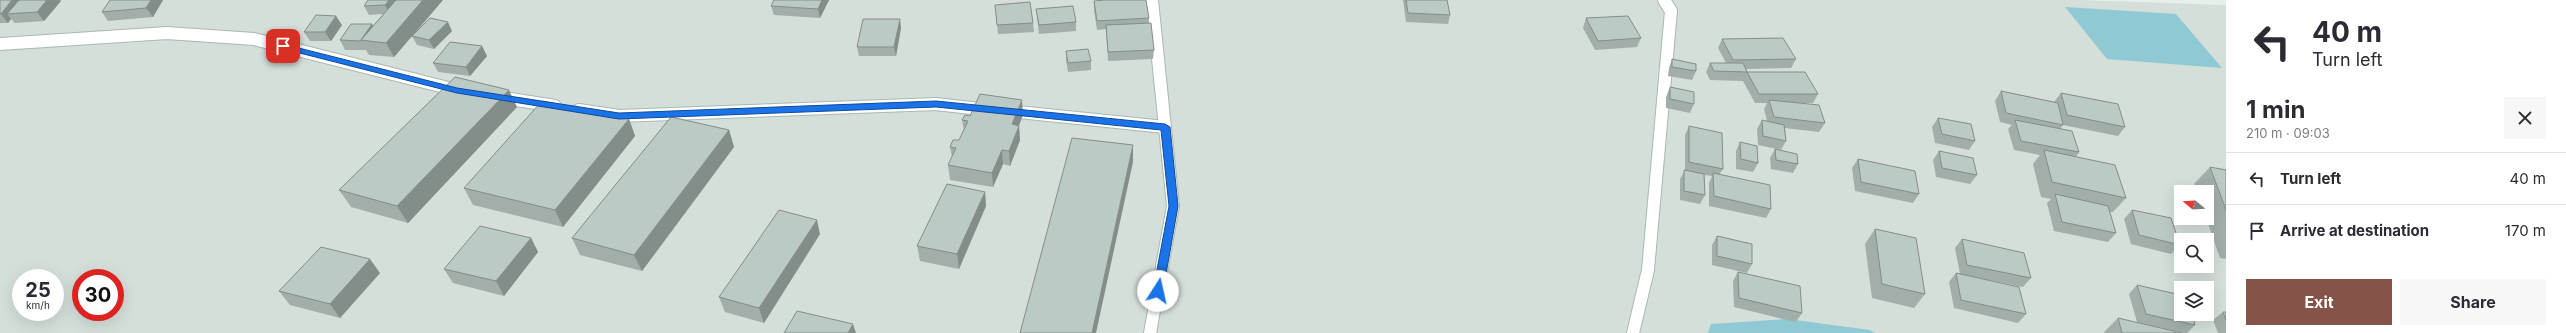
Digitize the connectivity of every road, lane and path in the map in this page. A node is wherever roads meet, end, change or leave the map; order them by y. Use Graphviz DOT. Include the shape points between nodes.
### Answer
graph roads {
  1 [pos="1152,0"];
  2 [pos="1664,0"];
  3 [pos="0,44"];
  4 [pos="472,93"];
  5 [pos="488,95"];
  6 [pos="1165,127"];
  7 [pos="1150,333"];
  8 [pos="1633,333"];
  1 -- 6 [label="street"];
  2 -- 8 [label="street" via="1671,11 1648,270"];
  3 -- 4 [label="street" via="167,34 254,39"];
  5 -- 6 [label="street" via="619,116 936,104"];
  6 -- 7 [label="street" via="1173,206"];
}
